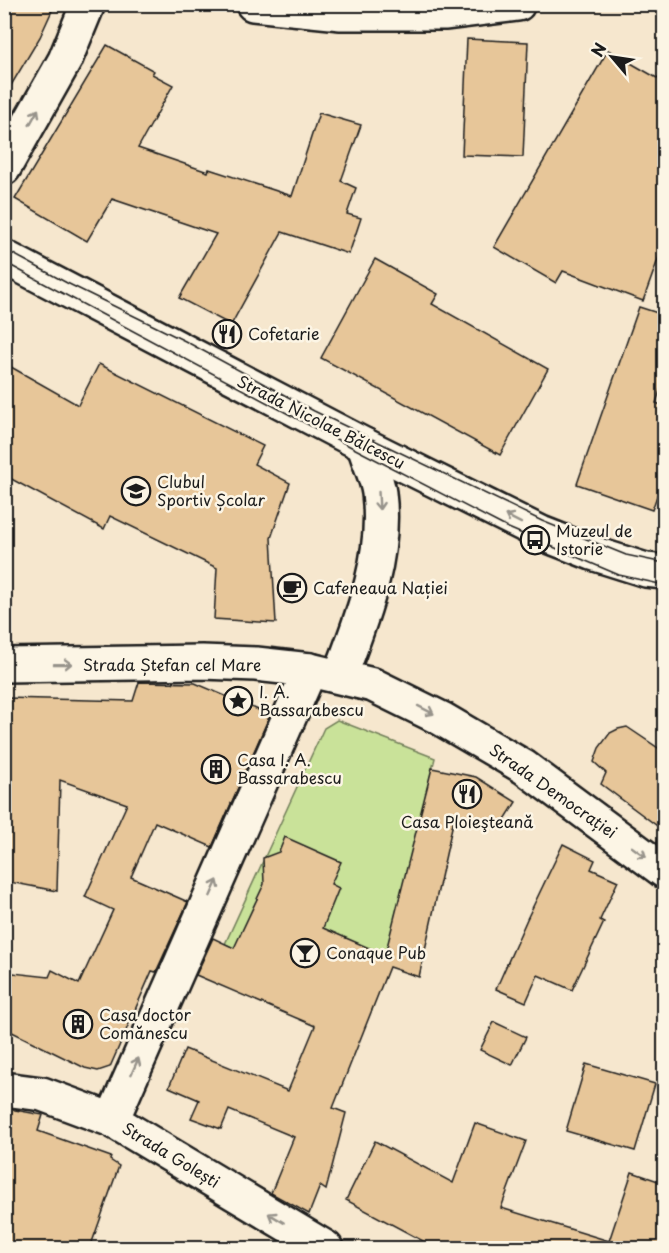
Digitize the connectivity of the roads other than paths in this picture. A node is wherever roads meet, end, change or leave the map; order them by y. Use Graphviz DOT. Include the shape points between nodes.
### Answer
graph roads {
  1 [pos="88,4"];
  2 [pos="253,4"];
  3 [pos="518,4"];
  4 [pos="4,168"];
  5 [pos="4,257"];
  6 [pos="364,445"];
  7 [pos="655,571"];
  8 [pos="4,666"];
  9 [pos="325,673"];
  10 [pos="373,685"];
  11 [pos="664,871"];
  12 [pos="4,1089"];
  13 [pos="112,1120"];
  14 [pos="326,1248"];
  4 -- 1 [label="main road, one-way" via="65,60"];
  2 -- 3 [label="main road" via="341,13 446,13"];
  5 -- 6 [label="main road, Strada Nicolae Bălcescu"];
  7 -- 6 [label="main road, Strada Nicolae Bălcescu, one-way" via="541,533"];
  6 -- 9 [label="main road, one-way" via="379,492 380,536 371,585"];
  8 -- 9 [label="main road, Strada Ștefan cel Mare, one-way" via="202,662"];
  9 -- 10 [label="main road, Strada Ștefan cel Mare"];
  13 -- 9 [label="main road, one-way"];
  10 -- 11 [label="main road, Strada Democrației, one-way" via="442,719 524,767"];
  12 -- 13 [label="main road, Strada Golești" via="42,1094"];
  14 -- 13 [label="main road, Strada Golești, one-way"];
}
